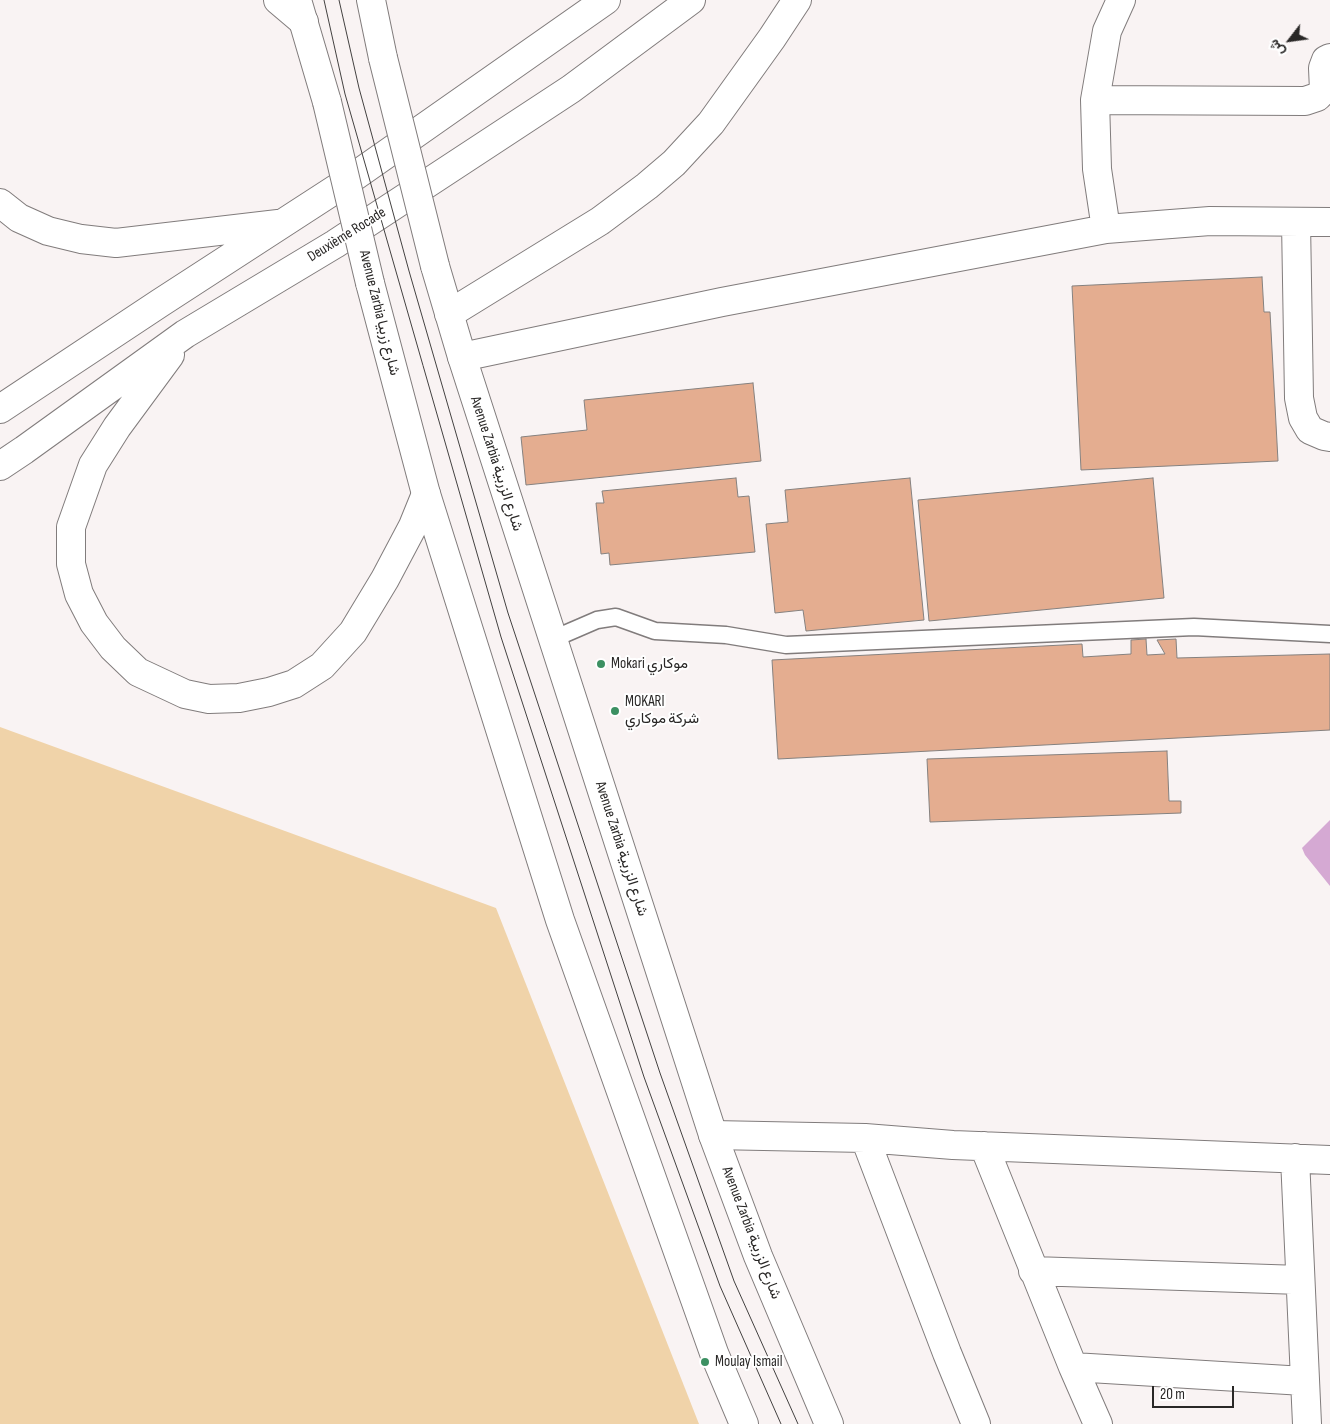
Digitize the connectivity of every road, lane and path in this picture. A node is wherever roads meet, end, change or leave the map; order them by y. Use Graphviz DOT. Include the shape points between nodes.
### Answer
graph roads {
  1 [pos="278,0"];
  2 [pos="371,0"];
  3 [pos="606,0"];
  4 [pos="691,0"];
  5 [pos="797,0"];
  6 [pos="1121,0"];
  7 [pos="301,11"];
  8 [pos="1330,58"];
  9 [pos="1095,100"];
  10 [pos="0,203"];
  11 [pos="1296,222"];
  12 [pos="1330,222"];
  13 [pos="285,223"];
  14 [pos="1106,229"];
  15 [pos="449,314"];
  16 [pos="185,334"];
  17 [pos="462,357"];
  18 [pos="0,410"];
  19 [pos="1330,437"];
  20 [pos="0,466"];
  21 [pos="426,494"];
  22 [pos="1330,634"];
  23 [pos="553,639"];
  24 [pos="713,1135"];
  25 [pos="866,1138"];
  26 [pos="984,1146"];
  27 [pos="1295,1158"];
  28 [pos="1330,1160"];
  29 [pos="1033,1271"];
  30 [pos="1300,1280"];
  31 [pos="1072,1367"];
  32 [pos="1304,1381"];
  33 [pos="744,1424"];
  34 [pos="829,1424"];
  35 [pos="976,1424"];
  36 [pos="1098,1424"];
  37 [pos="1307,1424"];
  1 -- 7 [label="main road"];
  2 -- 15 [label="main road, Avenue Zarbia شارع الزربية, bridge"];
  3 -- 13 [label="main road"];
  4 -- 16 [label="main road, Deuxième Rocade" via="571,89 335,244"];
  5 -- 15 [label="main road" via="710,123 674,163 600,221"];
  6 -- 9 [label="main road" via="1107,31"];
  7 -- 21 [label="main road, Avenue Zarbia شارع زربيا, bridge"];
  8 -- 9 [label="main road" via="1323,68 1324,90 1317,98 1305,101"];
  9 -- 14 [label="main road" via="1098,169"];
  10 -- 13 [label="main road" via="19,218 48,232 116,243"];
  11 -- 12 [label="main road"];
  11 -- 14 [label="main road" via="1210,221"];
  11 -- 19 [label="main road" via="1299,398 1303,418 1310,430"];
  13 -- 18 [label="main road"];
  14 -- 17 [label="main road" via="722,302"];
  15 -- 17 [label="main road, Avenue Zarbia شارع الزربية"];
  16 -- 20 [label="main road, Deuxième Rocade"];
  16 -- 21 [label="main road" via="93,465 71,527 71,564 79,594 94,623 113,648 138,672 185,694 209,700 239,698 294,684 322,666 353,632 385,579"];
  17 -- 23 [label="main road, Avenue Zarbia شارع الزربية"];
  21 -- 33 [label="main road" via="560,920 714,1353"];
  22 -- 23 [label="lane" via="1194,627 786,645 726,635 655,631 616,617 597,620"];
  23 -- 24 [label="main road, Avenue Zarbia شارع الزربية"];
  24 -- 25 [label="main road"];
  24 -- 34 [label="main road, Avenue Zarbia شارع الزربية" via="758,1256"];
  25 -- 26 [label="main road"];
  25 -- 35 [label="main road"];
  26 -- 27 [label="main road"];
  26 -- 29 [label="main road"];
  27 -- 28 [label="main road"];
  27 -- 30 [label="main road"];
  29 -- 30 [label="main road"];
  29 -- 31 [label="main road"];
  30 -- 32 [label="main road"];
  31 -- 32 [label="main road"];
  31 -- 36 [label="main road"];
  32 -- 37 [label="main road"];
}
